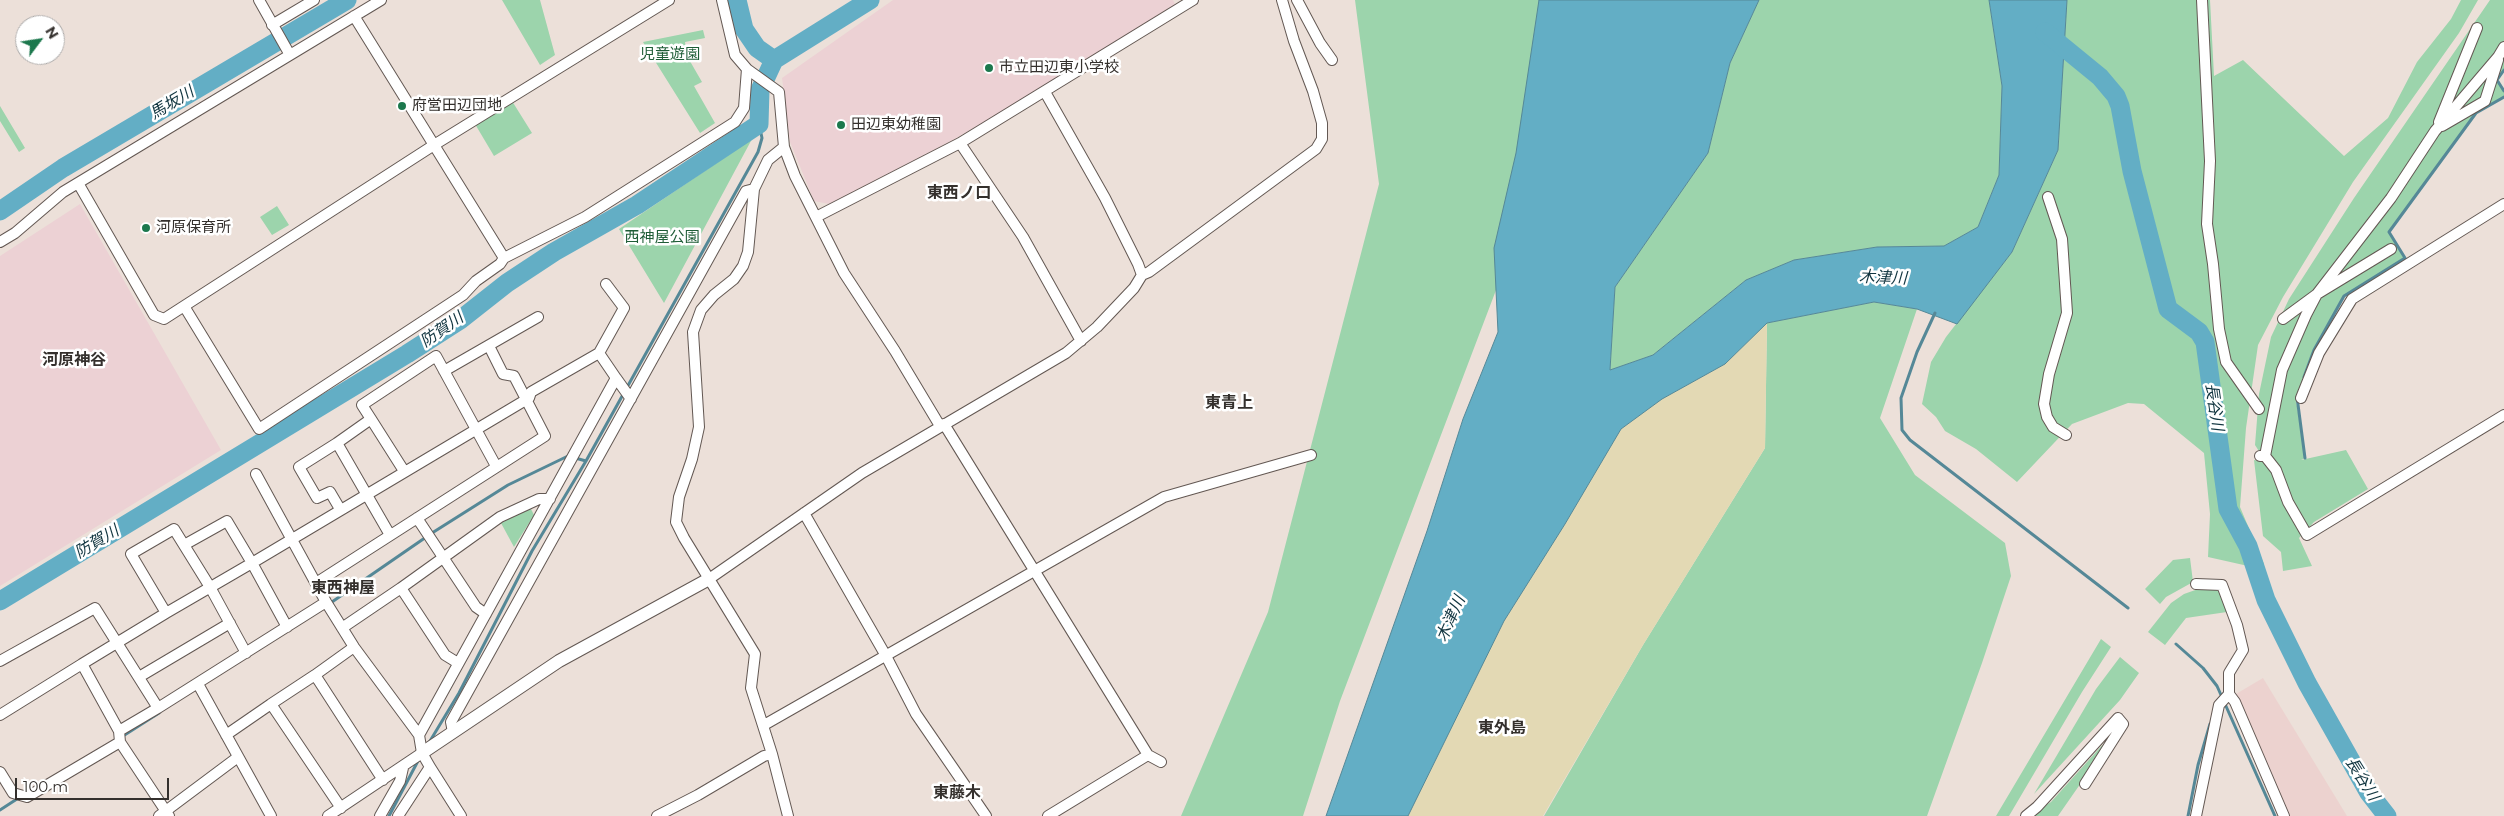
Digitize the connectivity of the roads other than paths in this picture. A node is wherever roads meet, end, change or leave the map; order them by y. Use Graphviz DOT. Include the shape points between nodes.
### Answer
graph roads {
  1 [pos="259,0"];
  2 [pos="314,0"];
  3 [pos="381,0"];
  4 [pos="669,0"];
  5 [pos="722,0"];
  6 [pos="1193,0"];
  7 [pos="1282,0"];
  8 [pos="1297,0"];
  9 [pos="2202,0"];
  10 [pos="354,16"];
  11 [pos="274,28"];
  12 [pos="2477,28"];
  13 [pos="2504,47"];
  14 [pos="288,53"];
  15 [pos="2498,57"];
  16 [pos="1332,60"];
  17 [pos="751,71"];
  18 [pos="1045,92"];
  19 [pos="2435,131"];
  20 [pos="960,143"];
  21 [pos="434,145"];
  22 [pos="784,147"];
  23 [pos="78,183"];
  24 [pos="754,189"];
  25 [pos="2048,197"];
  26 [pos="2504,204"];
  27 [pos="816,217"];
  28 [pos="0,242"];
  29 [pos="2391,249"];
  30 [pos="504,258"];
  31 [pos="1142,275"];
  32 [pos="606,284"];
  33 [pos="2317,294"];
  34 [pos="184,306"];
  35 [pos="538,317"];
  36 [pos="2283,319"];
  37 [pos="1082,341"];
  38 [pos="489,346"];
  39 [pos="599,353"];
  40 [pos="444,371"];
  41 [pos="616,378"];
  42 [pos="2301,398"];
  43 [pos="631,399"];
  44 [pos="526,400"];
  45 [pos="2260,409"];
  46 [pos="2504,415"];
  47 [pos="371,419"];
  48 [pos="942,425"];
  49 [pos="476,429"];
  50 [pos="2066,435"];
  51 [pos="337,443"];
  52 [pos="1311,455"];
  53 [pos="496,466"];
  54 [pos="404,471"];
  55 [pos="256,474"];
  56 [pos="366,494"];
  57 [pos="550,499"];
  58 [pos="340,509"];
  59 [pos="804,513"];
  60 [pos="417,518"];
  61 [pos="390,535"];
  62 [pos="292,538"];
  63 [pos="184,545"];
  64 [pos="443,558"];
  65 [pos="252,563"];
  66 [pos="1035,570"];
  67 [pos="709,579"];
  68 [pos="316,582"];
  69 [pos="2196,584"];
  70 [pos="210,587"];
  71 [pos="401,588"];
  72 [pos="328,605"];
  73 [pos="166,613"];
  74 [pos="486,614"];
  75 [pos="230,623"];
  76 [pos="288,627"];
  77 [pos="342,628"];
  78 [pos="117,643"];
  79 [pos="354,647"];
  80 [pos="246,653"];
  81 [pos="886,656"];
  82 [pos="0,661"];
  83 [pos="458,663"];
  84 [pos="82,664"];
  85 [pos="315,675"];
  86 [pos="139,676"];
  87 [pos="198,684"];
  88 [pos="2229,694"];
  89 [pos="271,704"];
  90 [pos="158,708"];
  91 [pos="0,715"];
  92 [pos="764,725"];
  93 [pos="453,732"];
  94 [pos="226,735"];
  95 [pos="419,735"];
  96 [pos="119,736"];
  97 [pos="422,753"];
  98 [pos="772,754"];
  99 [pos="1148,755"];
  100 [pos="238,758"];
  101 [pos="1161,762"];
  102 [pos="430,767"];
  103 [pos="403,768"];
  104 [pos="0,772"];
  105 [pos="383,780"];
  106 [pos="2085,784"];
  107 [pos="341,808"];
  108 [pos="165,814"];
  109 [pos="271,816"];
  110 [pos="328,816"];
  111 [pos="380,816"];
  112 [pos="398,816"];
  113 [pos="461,816"];
  114 [pos="657,816"];
  115 [pos="788,816"];
  116 [pos="986,816"];
  117 [pos="1048,816"];
  118 [pos="2026,816"];
  119 [pos="2196,816"];
  120 [pos="2284,816"];
  1 -- 11 [label="street"];
  2 -- 11 [label="street"];
  3 -- 10 [label="street"];
  4 -- 21 [label="street"];
  5 -- 17 [label="street" via="735,55"];
  6 -- 18 [label="street"];
  7 -- 31 [label="street" via="1313,91 1322,124 1322,139 1316,149"];
  8 -- 16 [label="street"];
  9 -- 45 [label="street" via="2210,162 2207,224 2219,328 2226,362"];
  10 -- 14 [label="street"];
  10 -- 21 [label="street"];
  11 -- 14 [label="street"];
  12 -- 19 [label="street"];
  13 -- 15 [label="street"];
  14 -- 23 [label="street"];
  15 -- 19 [label="street"];
  15 -- 19 [label="street" via="2485,102"];
  17 -- 22 [label="street" via="778,92"];
  17 -- 30 [label="street" via="744,108 735,122 585,217"];
  18 -- 20 [label="street"];
  18 -- 31 [label="street" via="1105,198"];
  19 -- 33 [label="street" via="2391,198"];
  20 -- 27 [label="street"];
  20 -- 37 [label="street" via="1023,237"];
  21 -- 30 [label="street"];
  21 -- 34 [label="street"];
  22 -- 24 [label="street" via="768,160"];
  22 -- 27 [label="street"];
  23 -- 28 [label="street"];
  23 -- 34 [label="street" via="154,315 164,319"];
  24 -- 43 [label="street" via="746,191"];
  24 -- 67 [label="street" via="748,252 743,266 701,310 693,332 699,427 679,497 676,522"];
  25 -- 50 [label="street" via="2062,239 2067,313 2049,374 2044,404 2053,427"];
  26 -- 42 [label="street" via="2352,299 2319,353"];
  27 -- 48 [label="street" via="844,273"];
  29 -- 33 [label="street"];
  30 -- 34 [label="street" via="463,295 259,428"];
  31 -- 37 [label="street" via="1134,288"];
  32 -- 39 [label="street" via="624,308"];
  33 -- 36 [label="street"];
  33 -- 46 [label="street" via="2282,370 2262,456 2276,470 2288,502 2307,535"];
  35 -- 38 [label="street"];
  37 -- 48 [label="street"];
  38 -- 40 [label="street"];
  38 -- 44 [label="street" via="503,374 514,376"];
  39 -- 41 [label="street"];
  39 -- 44 [label="street" via="531,392"];
  40 -- 47 [label="street" via="436,356 362,405"];
  40 -- 49 [label="street"];
  41 -- 43 [label="street"];
  41 -- 57 [label="street"];
  43 -- 93 [label="street" via="451,722"];
  44 -- 49 [label="street"];
  44 -- 53 [label="street" via="545,436"];
  47 -- 51 [label="street"];
  47 -- 54 [label="street"];
  48 -- 59 [label="street" via="862,473"];
  48 -- 66 [label="street"];
  49 -- 53 [label="street"];
  49 -- 54 [label="street"];
  51 -- 56 [label="street"];
  51 -- 58 [label="street" via="298,467 318,498 330,492"];
  52 -- 66 [label="street" via="1164,497"];
  53 -- 60 [label="street"];
  54 -- 56 [label="street"];
  55 -- 62 [label="street"];
  56 -- 58 [label="street"];
  56 -- 61 [label="street"];
  57 -- 64 [label="street" via="539,499 500,517"];
  57 -- 74 [label="street"];
  58 -- 62 [label="street"];
  59 -- 67 [label="street"];
  59 -- 81 [label="street"];
  60 -- 61 [label="street"];
  60 -- 64 [label="street"];
  61 -- 68 [label="street"];
  62 -- 65 [label="street"];
  62 -- 68 [label="street"];
  63 -- 65 [label="street" via="227,521"];
  63 -- 70 [label="street"];
  63 -- 73 [label="street" via="174,529 131,554"];
  64 -- 71 [label="street"];
  64 -- 74 [label="street" via="476,607"];
  65 -- 70 [label="street"];
  65 -- 76 [label="street"];
  66 -- 81 [label="street"];
  66 -- 99 [label="street"];
  67 -- 92 [label="street" via="755,654 751,688"];
  67 -- 93 [label="street" via="559,661"];
  68 -- 72 [label="street"];
  69 -- 88 [label="street" via="2222,585 2237,625 2243,650 2229,673"];
  70 -- 73 [label="street"];
  70 -- 75 [label="street"];
  71 -- 77 [label="street"];
  71 -- 83 [label="street" via="445,655"];
  72 -- 76 [label="street"];
  72 -- 77 [label="street"];
  73 -- 78 [label="street"];
  74 -- 83 [label="street"];
  75 -- 80 [label="street"];
  75 -- 86 [label="street"];
  76 -- 80 [label="street"];
  77 -- 79 [label="street"];
  78 -- 82 [label="street" via="95,608"];
  78 -- 84 [label="street"];
  78 -- 86 [label="street"];
  79 -- 85 [label="street"];
  79 -- 95 [label="street"];
  80 -- 87 [label="street"];
  81 -- 92 [label="street"];
  81 -- 116 [label="street" via="916,714"];
  83 -- 95 [label="street"];
  84 -- 91 [label="street"];
  84 -- 96 [label="street"];
  85 -- 89 [label="street"];
  85 -- 105 [label="street"];
  86 -- 90 [label="street"];
  87 -- 90 [label="street"];
  87 -- 94 [label="street"];
  88 -- 119 [label="street" via="2219,705"];
  88 -- 120 [label="street"];
  89 -- 94 [label="street"];
  89 -- 107 [label="street"];
  90 -- 96 [label="street"];
  92 -- 98 [label="street"];
  93 -- 97 [label="street"];
  94 -- 100 [label="street"];
  95 -- 97 [label="street"];
  96 -- 104 [label="street" via="27,797 13,793"];
  96 -- 108 [label="street"];
  97 -- 102 [label="street"];
  97 -- 103 [label="street"];
  98 -- 114 [label="street"];
  98 -- 115 [label="street"];
  99 -- 101 [label="street"];
  99 -- 117 [label="street"];
  100 -- 108 [label="street"];
  100 -- 109 [label="street"];
  102 -- 112 [label="street"];
  102 -- 113 [label="street"];
  103 -- 105 [label="street"];
  103 -- 111 [label="street" via="400,781"];
  105 -- 107 [label="street"];
  106 -- 118 [label="street" via="2123,724 2118,718"];
  107 -- 110 [label="street"];
}
